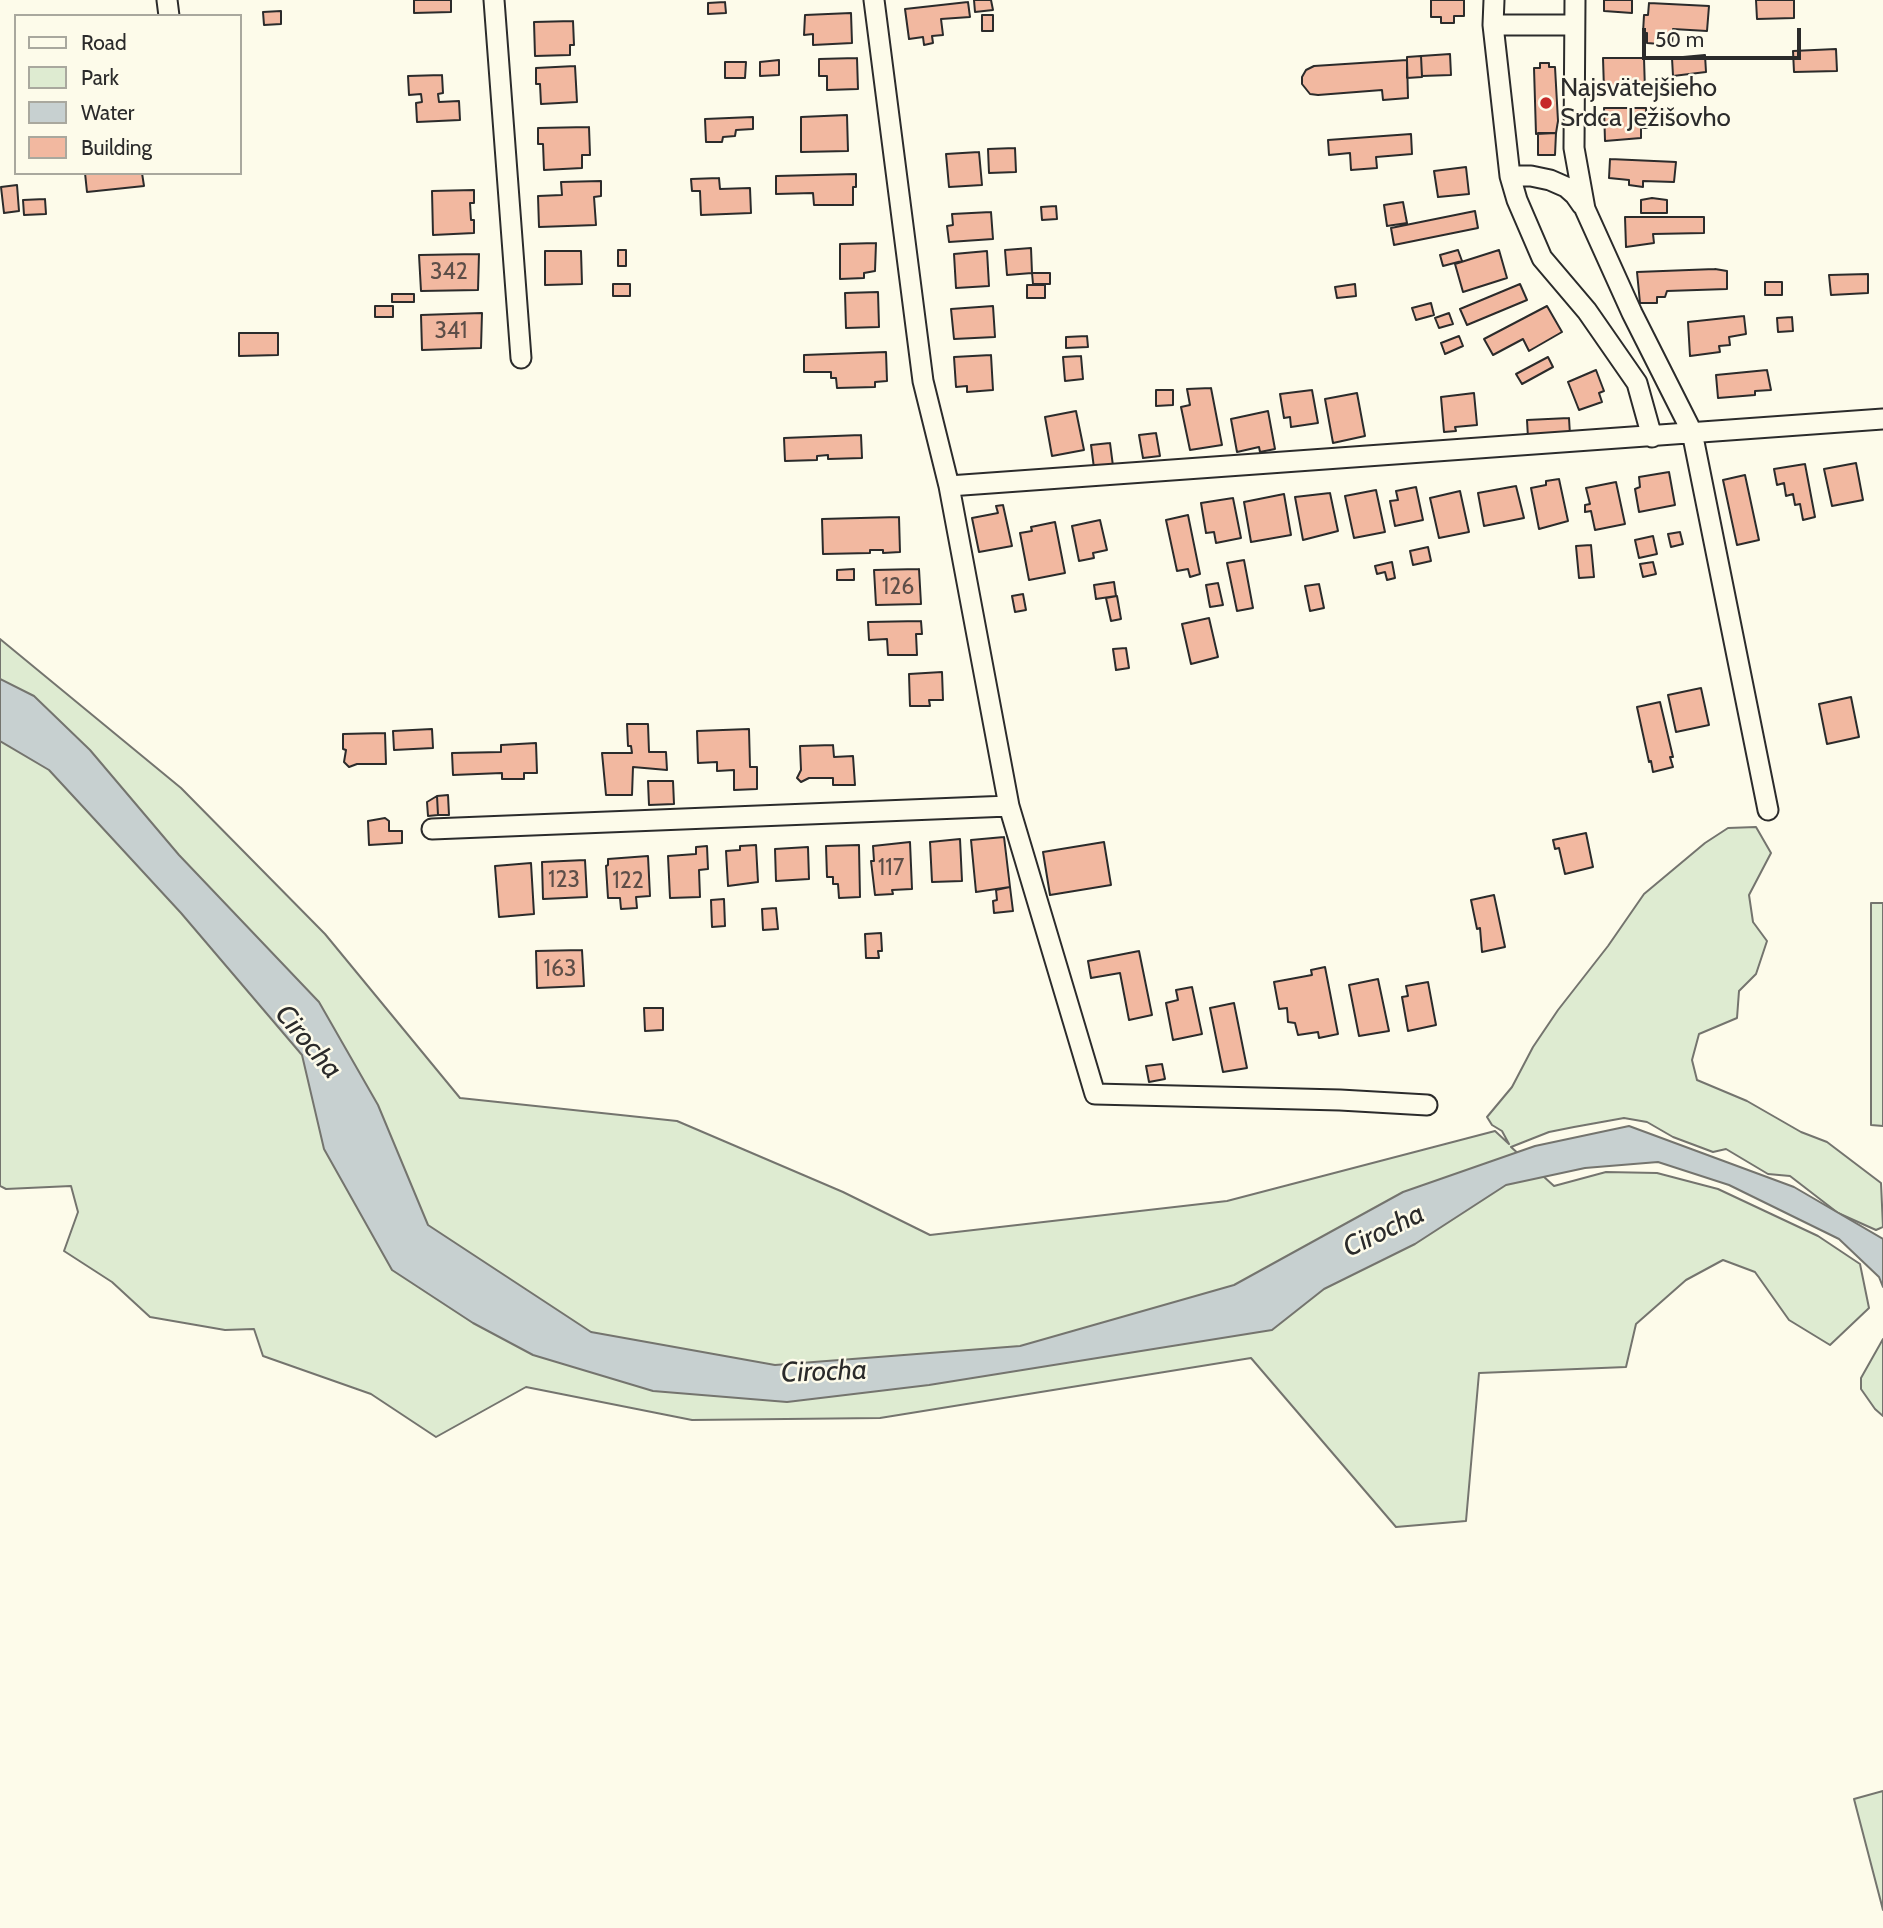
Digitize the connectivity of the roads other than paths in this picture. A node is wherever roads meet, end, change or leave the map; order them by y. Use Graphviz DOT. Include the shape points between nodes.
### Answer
graph roads {
  1 [pos="494,0"];
  2 [pos="874,0"];
  3 [pos="1494,0"];
  4 [pos="1575,0"];
  5 [pos="1574,25"];
  6 [pos="1493,26"];
  7 [pos="1510,176"];
  8 [pos="1585,209"];
  9 [pos="521,358"];
  10 [pos="1883,419"];
  11 [pos="1692,432"];
  12 [pos="1652,437"];
  13 [pos="948,486"];
  14 [pos="1009,806"];
  15 [pos="1768,810"];
  16 [pos="432,829"];
  17 [pos="1427,1105"];
  1 -- 9 [label="street"];
  2 -- 13 [label="street" via="923,381"];
  3 -- 6 [label="street"];
  4 -- 5 [label="street"];
  5 -- 6 [label="street"];
  5 -- 8 [label="street" via="1574,148"];
  6 -- 7 [label="street"];
  7 -- 8 [label="street" via="1531,176 1566,187"];
  7 -- 12 [label="street" via="1542,258 1587,311 1637,383"];
  8 -- 11 [label="street"];
  10 -- 11 [label="street"];
  11 -- 12 [label="street"];
  11 -- 15 [label="street"];
  12 -- 13 [label="street"];
  13 -- 14 [label="street"];
  14 -- 16 [label="street"];
  14 -- 17 [label="street" via="1095,1094"];
}
